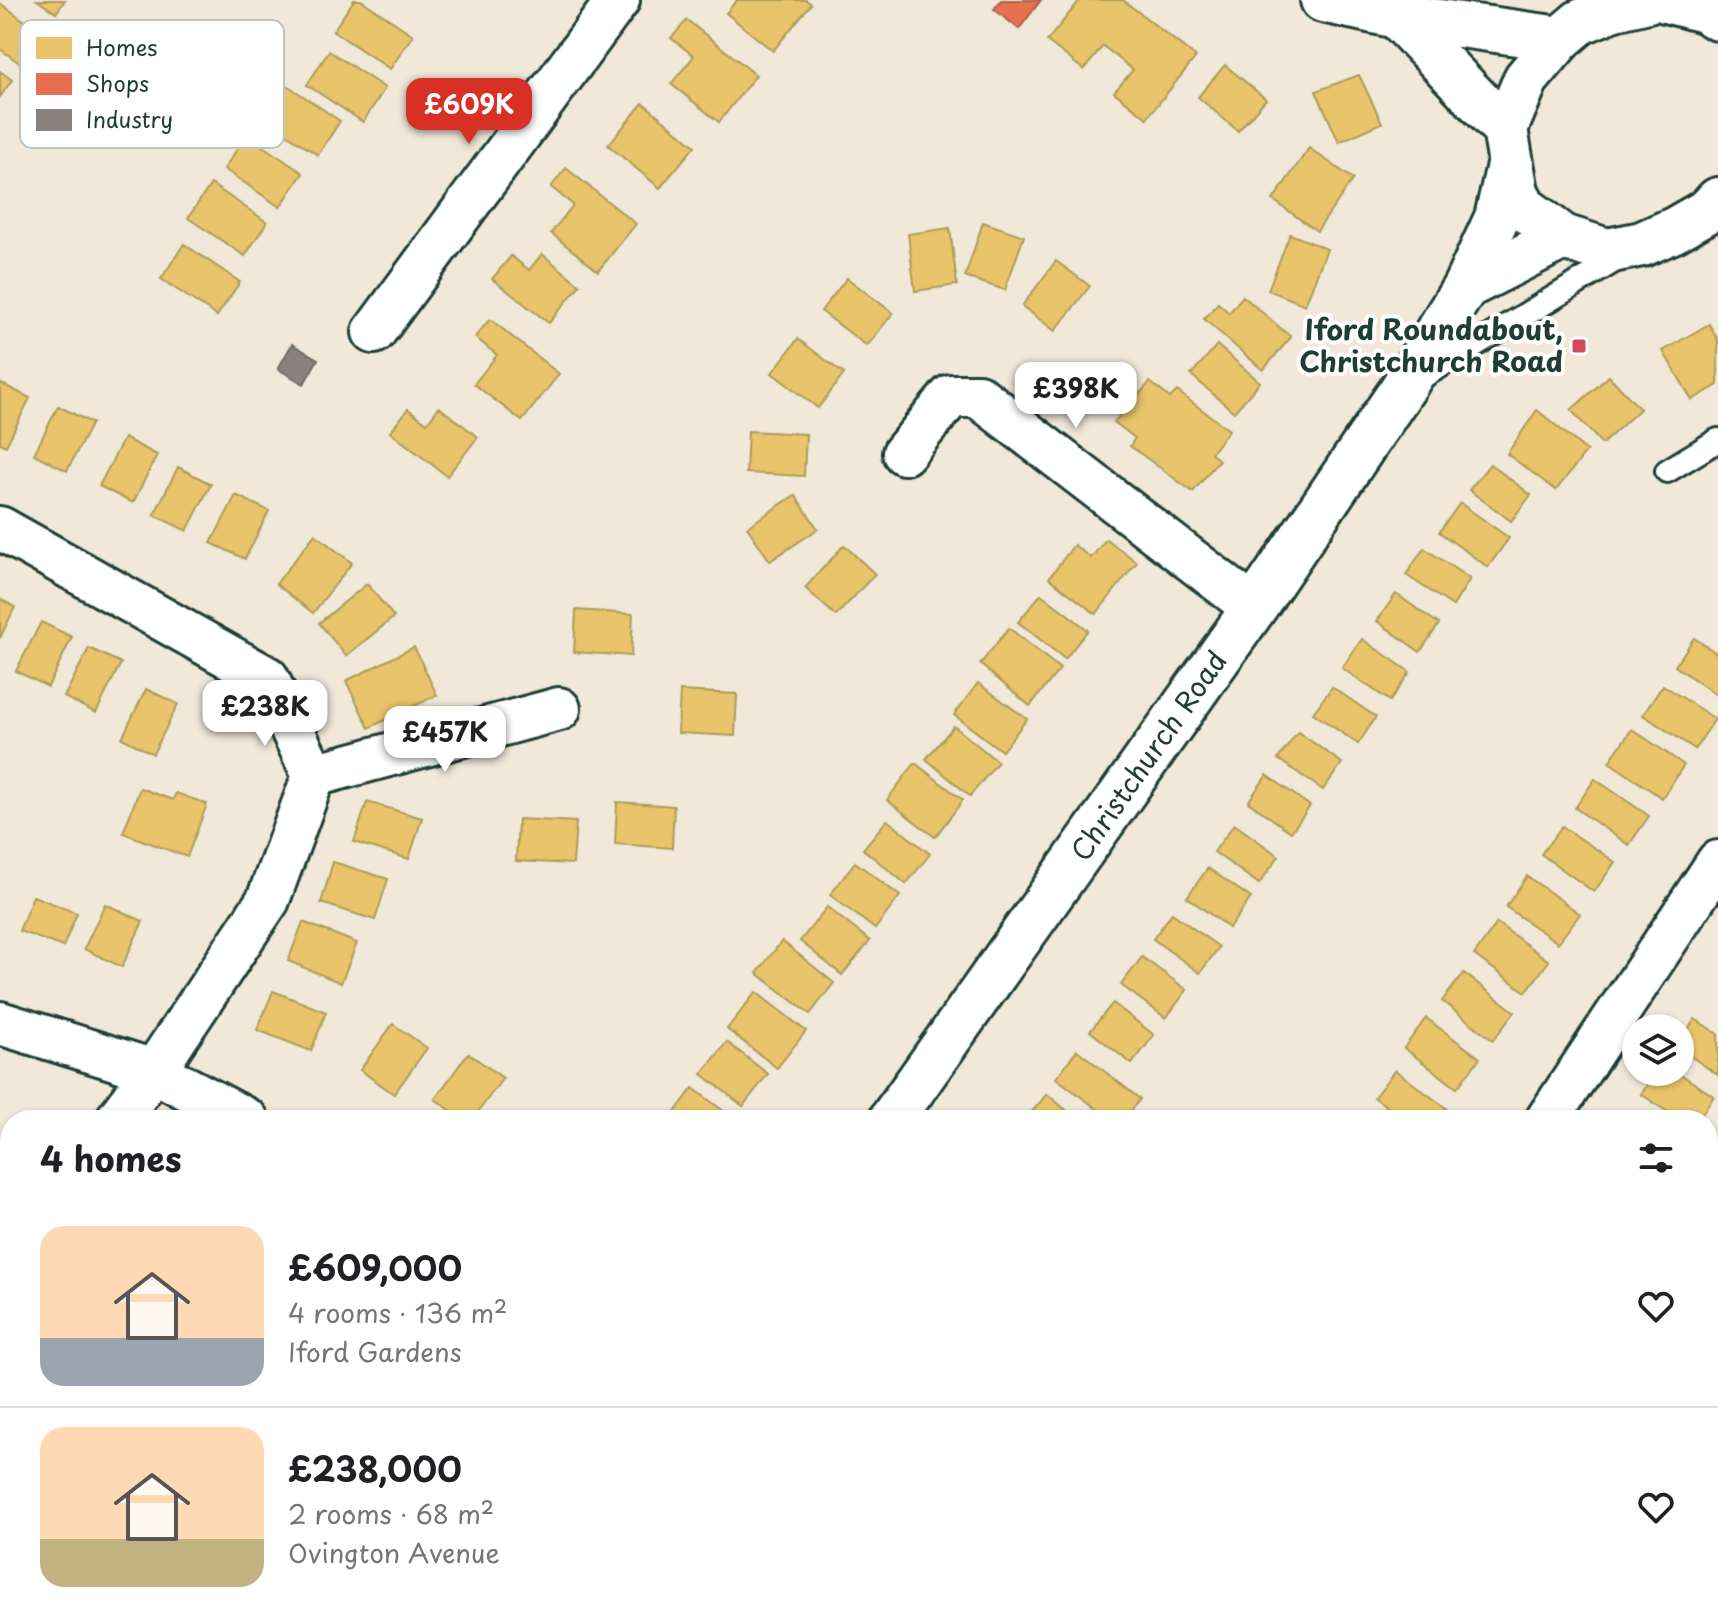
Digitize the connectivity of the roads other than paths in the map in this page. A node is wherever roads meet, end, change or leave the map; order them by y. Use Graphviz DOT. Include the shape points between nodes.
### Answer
graph roads {
  1 [pos="618,0"];
  2 [pos="1323,0"];
  3 [pos="1666,0"];
  4 [pos="1628,3"];
  5 [pos="1397,16"];
  6 [pos="1718,18"];
  7 [pos="1560,39"];
  8 [pos="1507,145"];
  9 [pos="1718,200"];
  10 [pos="1563,237"];
  11 [pos="1642,244"];
  12 [pos="1465,287"];
  13 [pos="374,332"];
  14 [pos="1403,388"];
  15 [pos="1718,440"];
  16 [pos="904,453"];
  17 [pos="1667,471"];
  18 [pos="0,528"];
  19 [pos="1254,608"];
  20 [pos="559,709"];
  21 [pos="314,775"];
  22 [pos="1718,862"];
  23 [pos="0,1023"];
  24 [pos="154,1071"];
  25 [pos="125,1110"];
  26 [pos="228,1110"];
  27 [pos="898,1110"];
  28 [pos="1554,1110"];
  1 -- 13 [label="street"];
  2 -- 5 [label="main road"];
  3 -- 6 [label="main road"];
  4 -- 7 [label="main road, Christchurch Road" via="1580,22"];
  5 -- 7 [label="main road"];
  5 -- 8 [label="main road"];
  7 -- 8 [label="main road, Christchurch Road" via="1526,79"];
  8 -- 10 [label="main road" via="1524,208"];
  8 -- 12 [label="main road, Christchurch Road" via="1497,218"];
  9 -- 11 [label="main road" via="1686,224"];
  10 -- 11 [label="main road" via="1607,251"];
  10 -- 12 [label="main road"];
  11 -- 14 [label="lane, Christchurch Road"];
  12 -- 14 [label="main road, Christchurch Road"];
  14 -- 19 [label="main road, Christchurch Road"];
  15 -- 17 [label="lane"];
  16 -- 19 [label="street" via="951,396 978,396"];
  18 -- 21 [label="street" via="267,678"];
  19 -- 27 [label="main road, Christchurch Road"];
  20 -- 21 [label="street"];
  21 -- 24 [label="street" via="268,900"];
  22 -- 28 [label="street"];
  23 -- 24 [label="street"];
  24 -- 25 [label="street"];
  24 -- 26 [label="street"];
}
